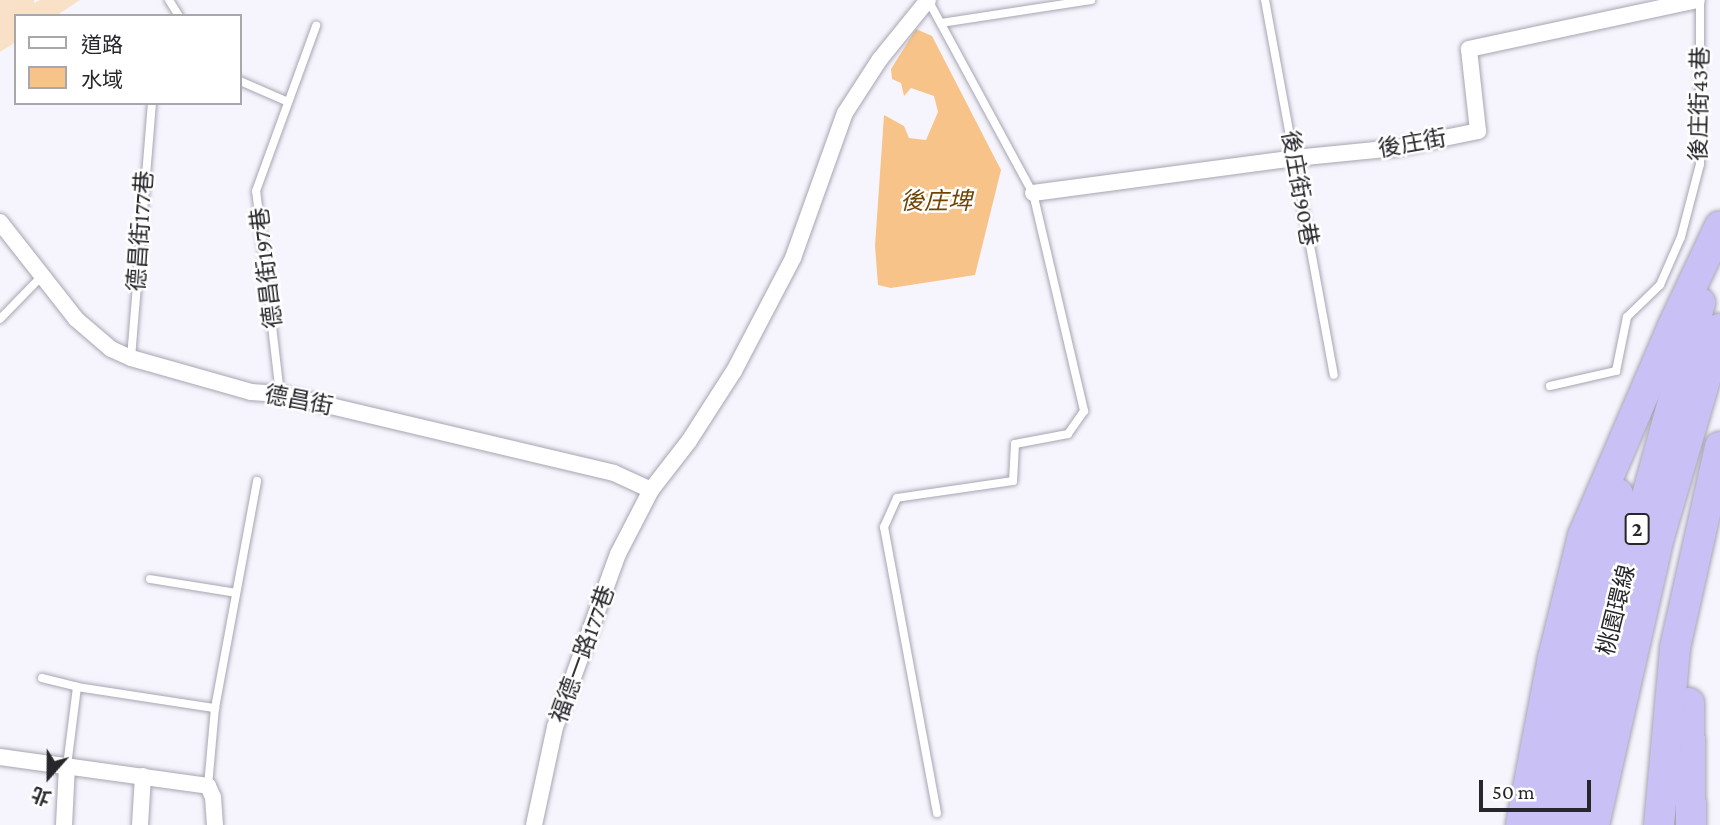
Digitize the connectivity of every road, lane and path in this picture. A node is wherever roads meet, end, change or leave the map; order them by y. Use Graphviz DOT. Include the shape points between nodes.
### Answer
graph roads {
  1 [pos="928,0"];
  2 [pos="1091,0"];
  3 [pos="1265,0"];
  4 [pos="1698,0"];
  5 [pos="941,23"];
  6 [pos="316,26"];
  7 [pos="242,83"];
  8 [pos="288,102"];
  9 [pos="152,105"];
  10 [pos="1295,158"];
  11 [pos="1033,193"];
  12 [pos="0,222"];
  13 [pos="1720,226"];
  14 [pos="1720,236"];
  15 [pos="42,276"];
  16 [pos="0,319"];
  17 [pos="1720,329"];
  18 [pos="131,358"];
  19 [pos="1334,375"];
  20 [pos="1549,386"];
  21 [pos="1647,389"];
  22 [pos="280,394"];
  23 [pos="1720,447"];
  24 [pos="257,481"];
  25 [pos="1712,484"];
  26 [pos="651,489"];
  27 [pos="150,579"];
  28 [pos="236,593"];
  29 [pos="42,678"];
  30 [pos="77,687"];
  31 [pos="215,708"];
  32 [pos="0,757"];
  33 [pos="67,766"];
  34 [pos="143,776"];
  35 [pos="208,786"];
  36 [pos="937,813"];
  37 [pos="64,825"];
  38 [pos="140,825"];
  39 [pos="215,825"];
  40 [pos="534,825"];
  41 [pos="1521,825"];
  42 [pos="1546,825"];
  43 [pos="1568,825"];
  44 [pos="1594,825"];
  45 [pos="1659,825"];
  46 [pos="1691,825"];
  1 -- 5 [label="lane"];
  1 -- 26 [label="street, 福德一路177巷" via="880,59 845,113 793,258 734,371"];
  2 -- 5 [label="lane"];
  3 -- 10 [label="lane, 後庄街90巷"];
  4 -- 10 [label="street, 後庄街" via="1469,49 1478,131 1396,148"];
  4 -- 20 [label="lane, 後庄街43巷" via="1700,164 1681,237 1660,285 1627,317 1616,371"];
  5 -- 11 [label="lane"];
  6 -- 8 [label="lane, 德昌街197巷"];
  7 -- 8 [label="lane"];
  8 -- 22 [label="lane, 德昌街197巷" via="256,191"];
  9 -- 18 [label="lane, 德昌街177巷"];
  10 -- 11 [label="street, 後庄街"];
  10 -- 19 [label="lane, 後庄街90巷"];
  11 -- 36 [label="lane" via="1084,411 1069,434 1015,444 1013,481 897,498 884,527"];
  12 -- 15 [label="street, 德昌街"];
  13 -- 21 [label="highway"];
  14 -- 43 [label="highway, 桃園環線 / 2" via="1604,652"];
  15 -- 16 [label="lane"];
  15 -- 18 [label="street, 德昌街" via="76,319 111,349"];
  17 -- 44 [label="highway, 桃園環線 / 2" via="1659,537"];
  18 -- 22 [label="street, 德昌街" via="251,392"];
  21 -- 41 [label="highway" via="1583,536 1553,658"];
  21 -- 42 [label="highway" via="1588,604"];
  22 -- 26 [label="street, 德昌街" via="614,473"];
  23 -- 25 [label="highway"];
  24 -- 28 [label="lane"];
  25 -- 45 [label="highway" via="1675,648"];
  25 -- 46 [label="highway" via="1689,699"];
  26 -- 40 [label="street, 福德一路177巷" via="618,554 555,727"];
  27 -- 28 [label="lane"];
  28 -- 31 [label="lane"];
  29 -- 30 [label="lane"];
  30 -- 31 [label="lane"];
  30 -- 33 [label="lane"];
  31 -- 35 [label="lane"];
  32 -- 33 [label="street"];
  33 -- 34 [label="street"];
  33 -- 37 [label="street"];
  34 -- 35 [label="street"];
  34 -- 38 [label="street"];
  35 -- 39 [label="street" via="214,797"];
}
